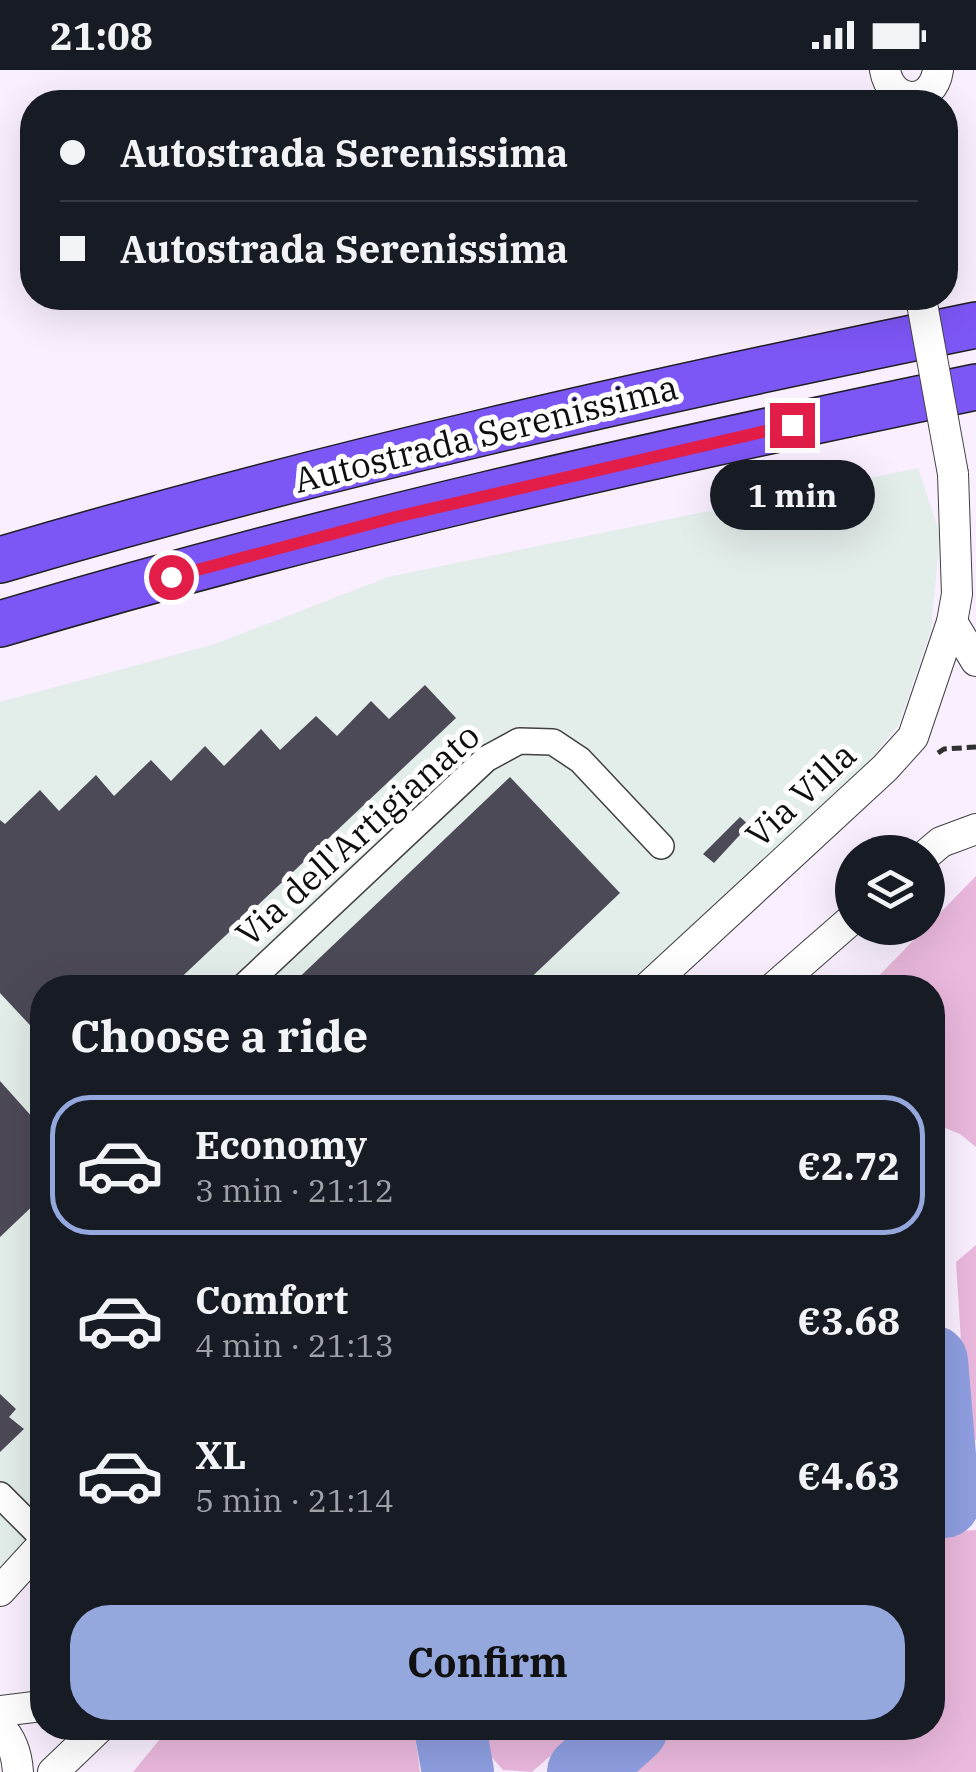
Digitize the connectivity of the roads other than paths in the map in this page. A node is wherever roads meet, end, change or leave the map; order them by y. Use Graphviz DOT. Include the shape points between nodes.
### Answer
graph roads {
  1 [pos="923,310"];
  2 [pos="976,325"];
  3 [pos="976,387"];
  4 [pos="0,560"];
  5 [pos="952,622"];
  6 [pos="0,624"];
  7 [pos="976,661"];
  8 [pos="976,829"];
  9 [pos="945,841"];
  10 [pos="661,846"];
  11 [pos="835,933"];
  12 [pos="256,975"];
  13 [pos="661,975"];
  14 [pos="788,975"];
  15 [pos="0,1495"];
  16 [pos="30,1525"];
  17 [pos="30,1558"];
  18 [pos="0,1591"];
  19 [pos="30,1707"];
  20 [pos="0,1711"];
  21 [pos="0,1727"];
  22 [pos="86,1740"];
  23 [pos="18,1772"];
  24 [pos="53,1772"];
  1 -- 5 [label="street, Via Villa, bridge" via="952,474 958,594"];
  2 -- 4 [label="highway, Autostrada Serenissima" via="394,453"];
  3 -- 6 [label="highway, Autostrada Serenissima" via="396,517"];
  5 -- 7 [label="street"];
  5 -- 13 [label="street, Via Villa" via="913,737"];
  8 -- 9 [label="street"];
  10 -- 12 [label="street, Via dell'Artigianato" via="580,760 552,742 519,741 486,759"];
  11 -- 14 [label="street"];
  15 -- 16 [label="street"];
  17 -- 18 [label="street"];
  19 -- 20 [label="street"];
  21 -- 23 [label="street"];
  22 -- 24 [label="street"];
}
